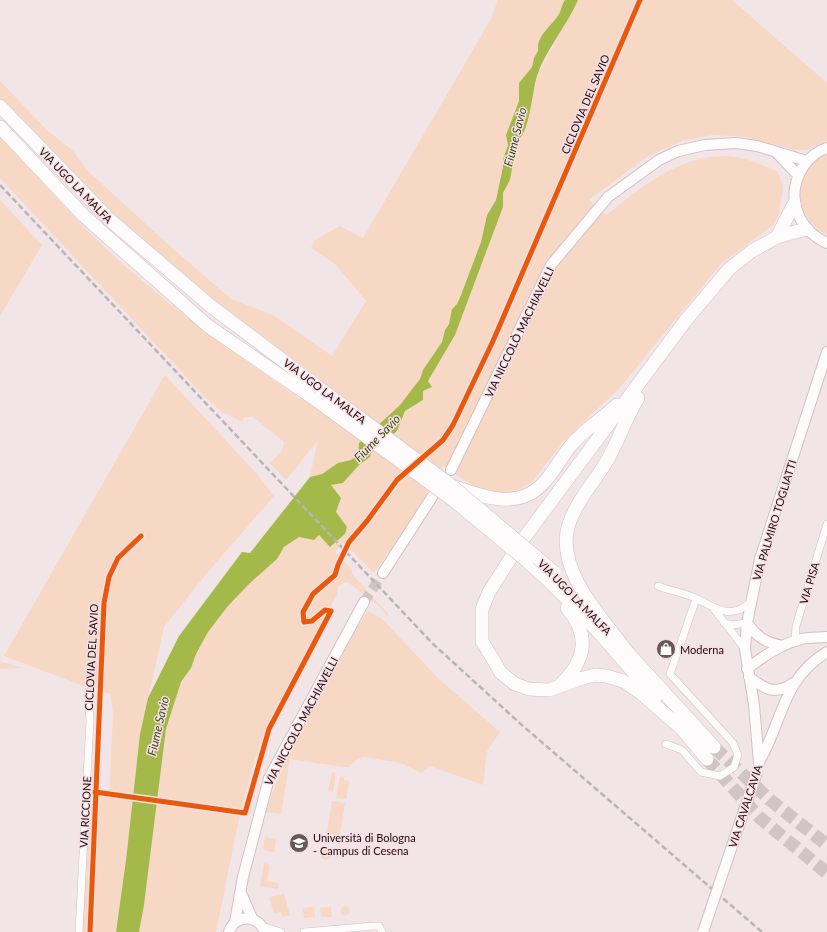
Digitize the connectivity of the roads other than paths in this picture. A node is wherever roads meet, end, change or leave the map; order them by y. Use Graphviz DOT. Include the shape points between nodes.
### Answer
graph roads {
  1 [pos="0,106"];
  2 [pos="0,127"];
  3 [pos="827,148"];
  4 [pos="775,152"];
  5 [pos="807,161"];
  6 [pos="798,175"];
  7 [pos="794,204"];
  8 [pos="806,229"];
  9 [pos="777,237"];
  10 [pos="827,243"];
  11 [pos="686,320"];
  12 [pos="827,352"];
  13 [pos="641,383"];
  14 [pos="317,394"];
  15 [pos="451,470"];
  16 [pos="452,486"];
  17 [pos="432,497"];
  18 [pos="827,524"];
  19 [pos="527,561"];
  20 [pos="383,573"];
  21 [pos="658,586"];
  22 [pos="696,599"];
  23 [pos="364,602"];
  24 [pos="751,602"];
  25 [pos="714,609"];
  26 [pos="724,623"];
  27 [pos="747,623"];
  28 [pos="827,637"];
  29 [pos="795,642"];
  30 [pos="783,646"];
  31 [pos="745,650"];
  32 [pos="827,652"];
  33 [pos="629,654"];
  34 [pos="748,673"];
  35 [pos="795,682"];
  36 [pos="560,685"];
  37 [pos="88,692"];
  38 [pos="681,728"];
  39 [pos="666,744"];
  40 [pos="714,747"];
  41 [pos="707,759"];
  42 [pos="758,767"];
  43 [pos="240,890"];
  44 [pos="252,918"];
  45 [pos="235,922"];
  46 [pos="264,929"];
  47 [pos="380,929"];
  48 [pos="79,932"];
  49 [pos="229,932"];
  50 [pos="281,932"];
  51 [pos="304,932"];
  52 [pos="703,932"];
  1 -- 14 [label="highway, VIA UGO LA MALFA" via="110,220"];
  2 -- 14 [label="highway, VIA UGO LA MALFA" via="84,216 208,326"];
  3 -- 5 [label="street" via="814,154"];
  4 -- 5 [label="street, VIA NICCOLÒ MACHIAVELLI"];
  4 -- 6 [label="street"];
  4 -- 15 [label="street, VIA NICCOLÒ MACHIAVELLI" via="758,146 736,143 705,145 678,151 659,160 608,197 551,265"];
  5 -- 6 [label="street"];
  6 -- 7 [label="street"];
  7 -- 8 [label="street" via="798,217"];
  7 -- 9 [label="highway"];
  8 -- 9 [label="highway"];
  8 -- 10 [label="street" via="817,239"];
  9 -- 11 [label="highway" via="752,251 729,269"];
  11 -- 13 [label="highway"];
  11 -- 33 [label="highway" via="631,410 606,463 576,507 566,536 566,548 577,583"];
  12 -- 24 [label="street, VIA PALMIRO TOGLIATTI" via="760,560"];
  13 -- 16 [label="highway" via="584,431 572,443 546,481 523,498 504,501"];
  13 -- 36 [label="highway" via="521,542 489,592 482,609 482,642 501,673 515,684 529,689 549,690"];
  14 -- 16 [label="highway, VIA UGO LA MALFA, bridge"];
  14 -- 19 [label="highway, VIA UGO LA MALFA, bridge"];
  16 -- 33 [label="highway, VIA UGO LA MALFA, bridge" via="554,572"];
  17 -- 20 [label="street"];
  18 -- 29 [label="street, VIA PISA" via="796,626"];
  19 -- 36 [label="highway" via="570,612 582,637 579,660"];
  19 -- 38 [label="highway, VIA UGO LA MALFA" via="555,586 610,644"];
  21 -- 22 [label="street"];
  22 -- 25 [label="street"];
  22 -- 39 [label="street" via="670,674 734,743 738,755 734,767 720,776 701,772 682,750"];
  23 -- 43 [label="street, VIA NICCOLÒ MACHIAVELLI" via="269,778"];
  24 -- 25 [label="street" via="736,611"];
  24 -- 27 [label="street, VIA PALMIRO TOGLIATTI"];
  25 -- 26 [label="street"];
  26 -- 27 [label="street"];
  26 -- 31 [label="street"];
  27 -- 30 [label="street" via="769,644"];
  27 -- 31 [label="street, VIA PALMIRO TOGLIATTI"];
  28 -- 29 [label="street" via="801,639"];
  29 -- 30 [label="street"];
  30 -- 34 [label="street" via="758,661"];
  31 -- 34 [label="street, VIA PALMIRO TOGLIATTI"];
  32 -- 35 [label="street, VIA CAVALCAVIA" via="800,674"];
  33 -- 40 [label="highway, VIA UGO LA MALFA"];
  34 -- 35 [label="street, VIA CAVALCAVIA" via="768,689 778,691"];
  34 -- 42 [label="street, VIA PALMIRO TOGLIATTI" via="757,731"];
  35 -- 42 [label="street, VIA CAVALCAVIA" via="787,695"];
  36 -- 38 [label="highway" via="595,675 623,681"];
  37 -- 48 [label="street, VIA RICCIONE" via="90,720"];
  38 -- 41 [label="highway, VIA UGO LA MALFA"];
  42 -- 52 [label="street, VIA CAVALCAVIA, bridge"];
  43 -- 44 [label="street"];
  43 -- 45 [label="street, VIA NICCOLÒ MACHIAVELLI"];
  44 -- 45 [label="street"];
  44 -- 46 [label="street"];
  45 -- 49 [label="street"];
  46 -- 50 [label="street"];
  47 -- 51 [label="street"];
}
